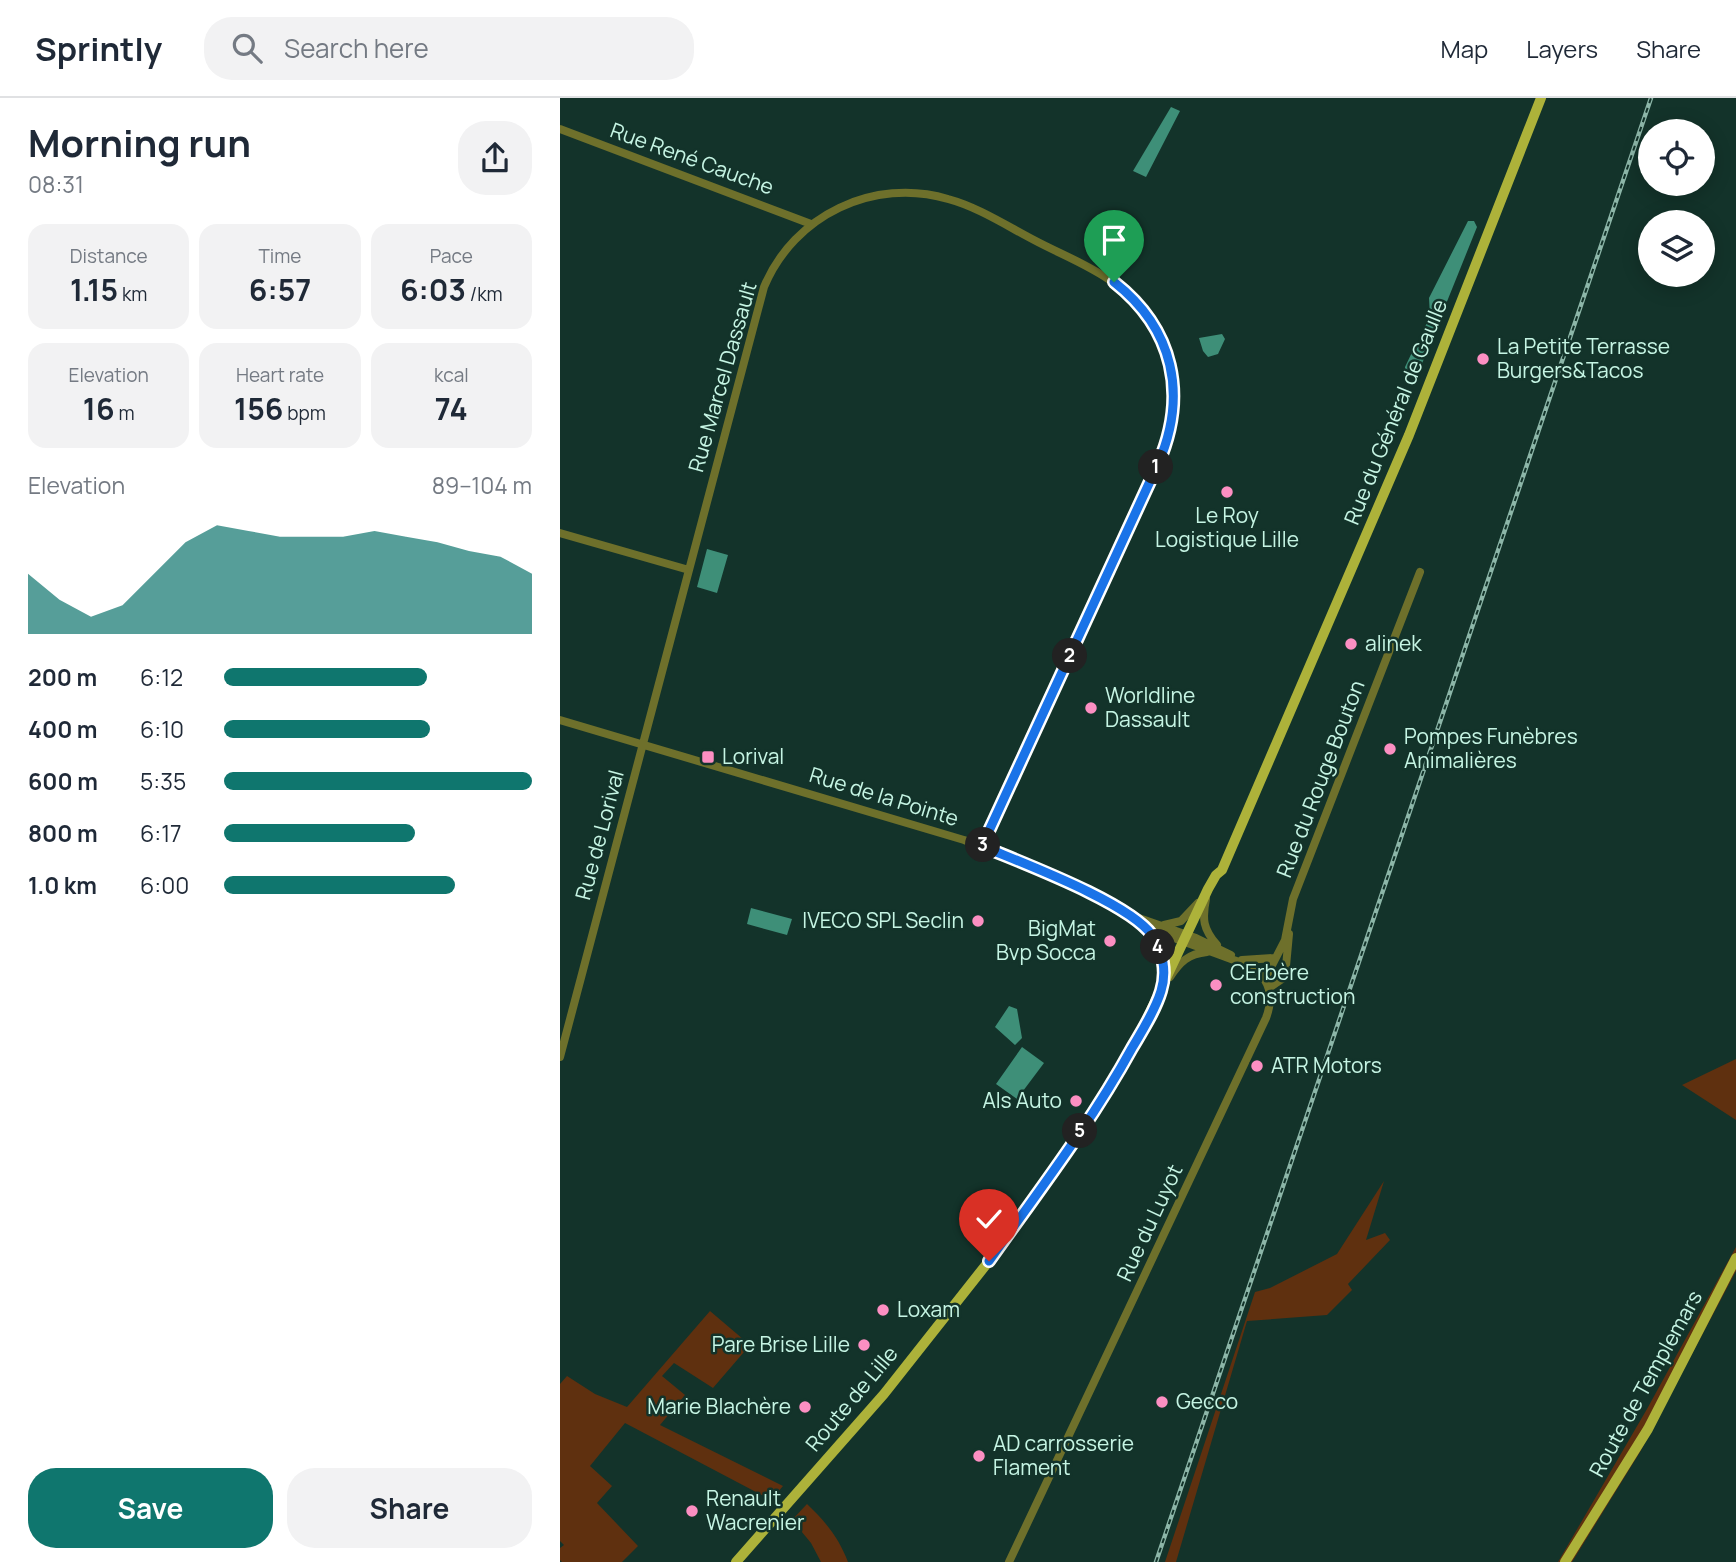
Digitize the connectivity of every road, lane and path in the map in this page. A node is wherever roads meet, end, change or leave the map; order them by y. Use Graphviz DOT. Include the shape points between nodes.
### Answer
graph roads {
  1 [pos="1541,98"];
  2 [pos="560,129"];
  3 [pos="811,223"];
  4 [pos="560,533"];
  5 [pos="689,570"];
  6 [pos="1420,572"];
  7 [pos="560,720"];
  8 [pos="642,744"];
  9 [pos="982,846"];
  10 [pos="1208,889"];
  11 [pos="1122,911"];
  12 [pos="1289,921"];
  13 [pos="1154,923"];
  14 [pos="1144,926"];
  15 [pos="1185,939"];
  16 [pos="1219,947"];
  17 [pos="1209,952"];
  18 [pos="1274,958"];
  19 [pos="1236,959"];
  20 [pos="1287,971"];
  21 [pos="1265,979"];
  22 [pos="1269,988"];
  23 [pos="1161,991"];
  24 [pos="560,1057"];
  25 [pos="1736,1258"];
  26 [pos="739,1560"];
  27 [pos="1009,1562"];
  28 [pos="1565,1562"];
  1 -- 10 [label="main road, Rue du Général de Gaulle" via="1409,435"];
  2 -- 3 [label="street, Rue René Cauche"];
  3 -- 5 [label="street, Rue Marcel Dassault" via="785,251 764,287"];
  3 -- 9 [label="street, Rue Marcel Dassault" via="839,207 881,194 922,193 957,201 1114,282 1149,319 1168,359 1174,411 1164,448"];
  4 -- 5 [label="street"];
  5 -- 8 [label="street, Rue Marcel Dassault"];
  6 -- 12 [label="street, Rue du Rouge Bouton" via="1293,899"];
  7 -- 8 [label="street, Rue de la Pointe"];
  8 -- 9 [label="street, Rue de la Pointe"];
  8 -- 24 [label="street, Rue de Lorival"];
  9 -- 11 [label="street, Rue de la Pointe"];
  10 -- 13 [label="street" via="1181,921"];
  10 -- 15 [label="main road, Rue du Général de Gaulle"];
  10 -- 16 [label="street" via="1203,922"];
  11 -- 13 [label="street"];
  11 -- 14 [label="street, Rue de la Pointe"];
  12 -- 18 [label="street, Rue du Rouge Bouton"];
  12 -- 20 [label="street, Rue du Rouge Bouton"];
  13 -- 15 [label="street"];
  14 -- 15 [label="street, Rue de la Pointe"];
  14 -- 23 [label="street" via="1163,960"];
  15 -- 16 [label="street"];
  15 -- 17 [label="street"];
  15 -- 23 [label="main road, Route de Lille"];
  16 -- 19 [label="street"];
  17 -- 19 [label="street"];
  17 -- 23 [label="street" via="1183,960"];
  18 -- 19 [label="street"];
  18 -- 20 [label="street"];
  18 -- 21 [label="street, Rue du Rouge Bouton"];
  19 -- 21 [label="street"];
  20 -- 22 [label="street" via="1283,980"];
  21 -- 22 [label="street"];
  22 -- 27 [label="street, Rue du Luyot" via="1266,1018"];
  23 -- 26 [label="main road, Route de Lille" via="1103,1098 989,1261 863,1419"];
  25 -- 28 [label="main road, Route de Templemars" via="1648,1429"];
}
